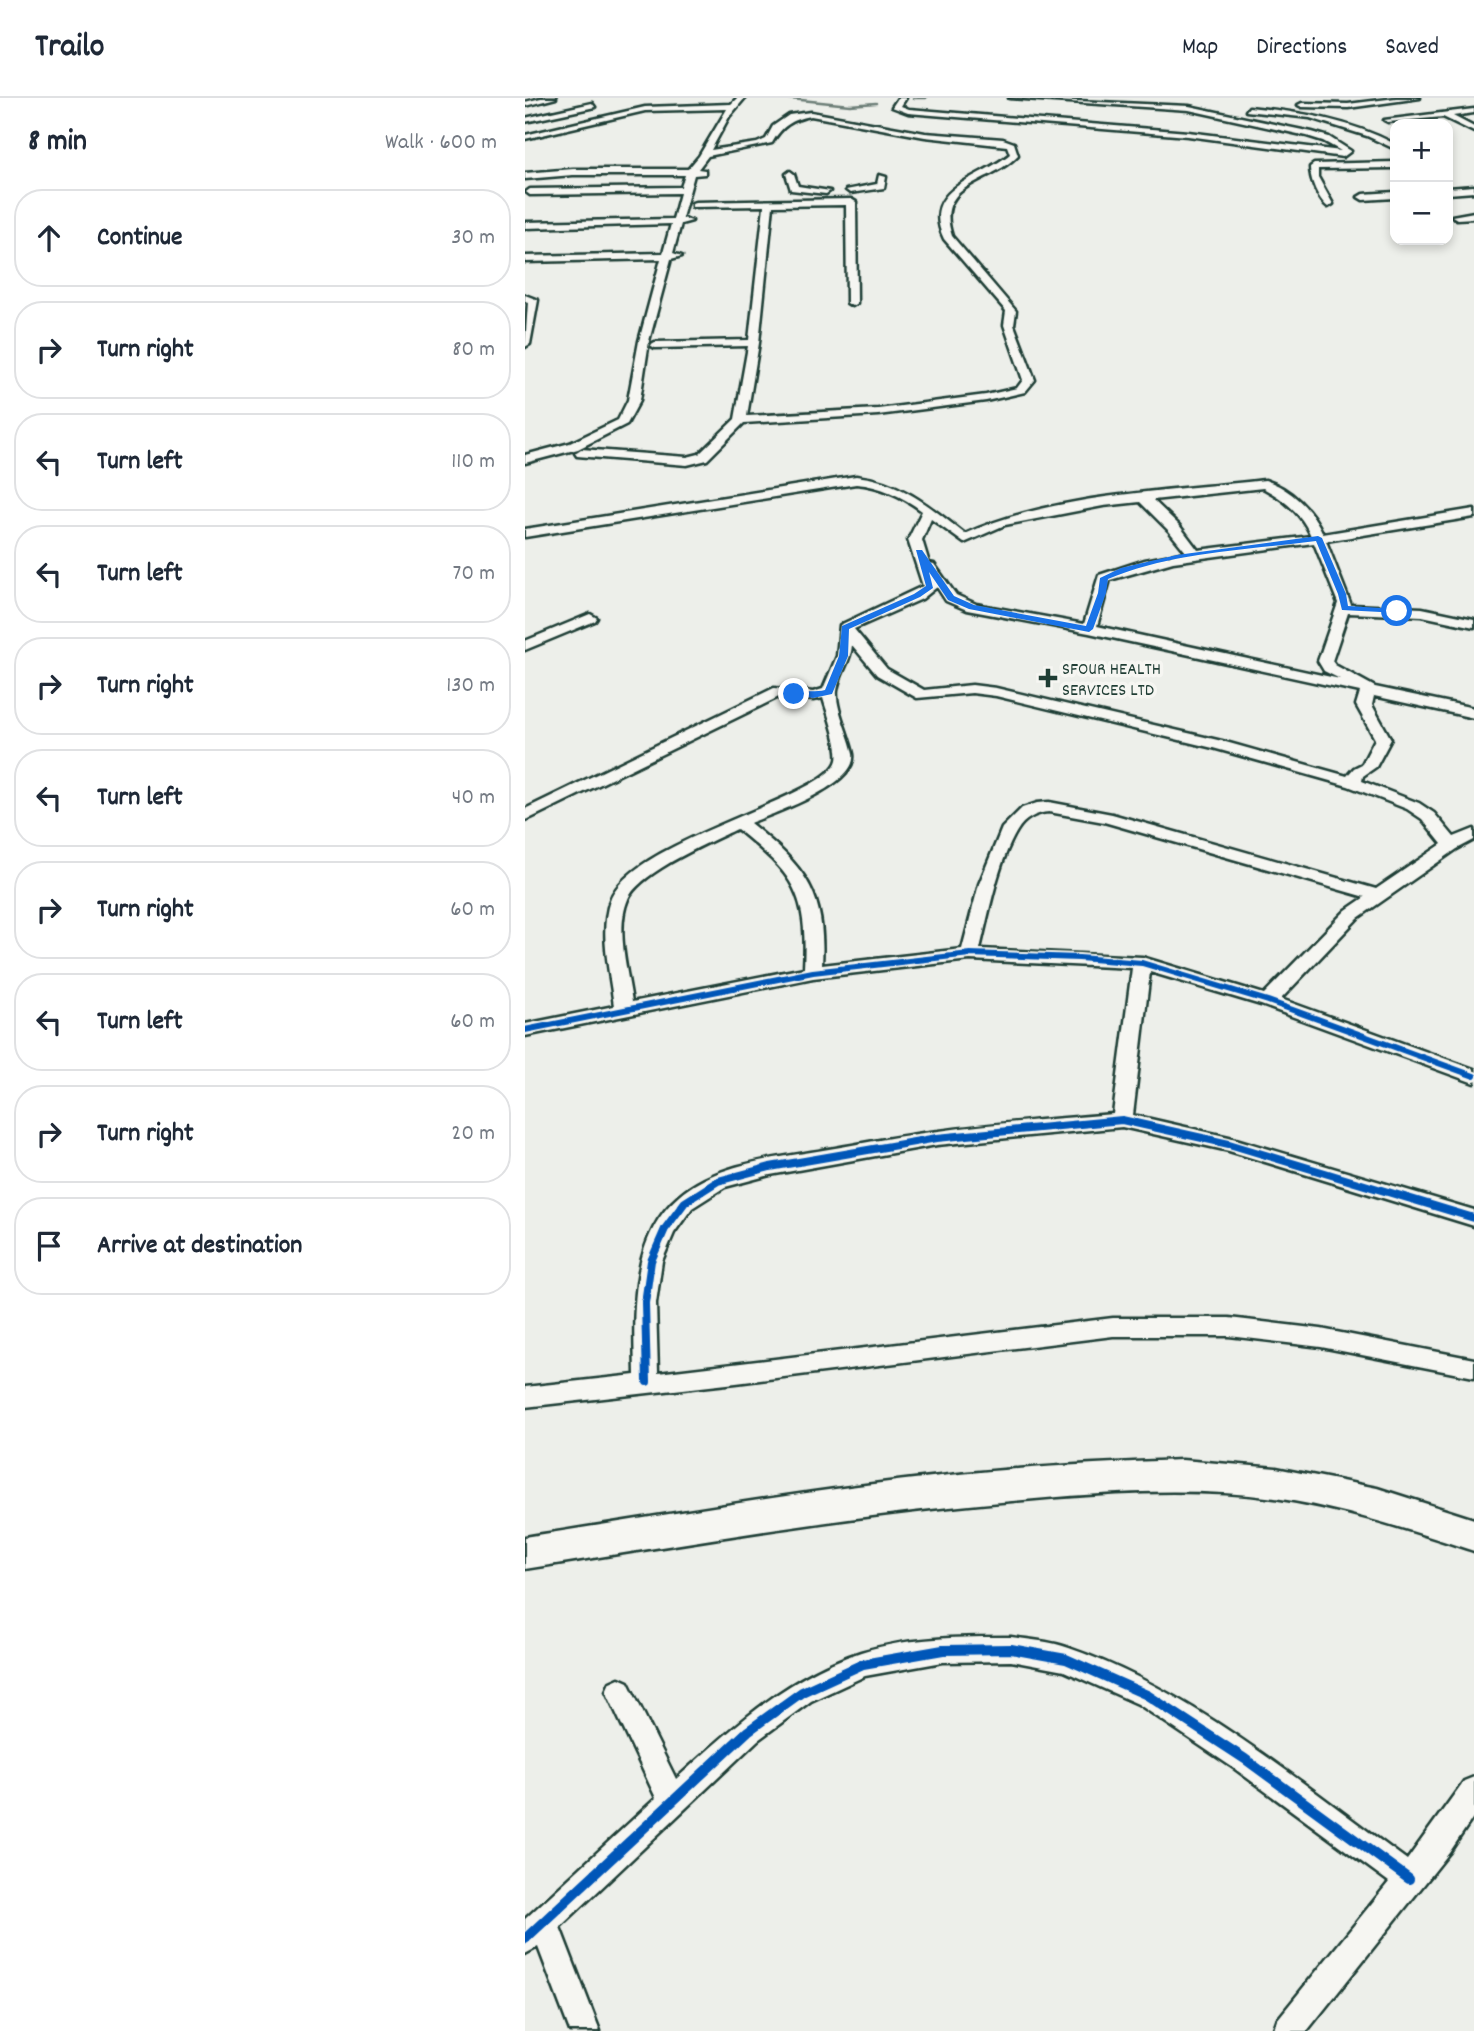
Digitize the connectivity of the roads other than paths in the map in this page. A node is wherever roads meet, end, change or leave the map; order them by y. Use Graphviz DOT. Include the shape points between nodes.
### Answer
graph roads {
  1 [pos="552,98"];
  2 [pos="741,98"];
  3 [pos="902,98"];
  4 [pos="1013,98"];
  5 [pos="1415,98"];
  6 [pos="1264,100"];
  7 [pos="525,104"];
  8 [pos="1237,104"];
  9 [pos="592,105"];
  10 [pos="731,106"];
  11 [pos="1474,111"];
  12 [pos="1444,114"];
  13 [pos="525,120"];
  14 [pos="1388,120"];
  15 [pos="1462,123"];
  16 [pos="1474,123"];
  17 [pos="1453,124"];
  18 [pos="1474,130"];
  19 [pos="525,137"];
  20 [pos="1390,144"];
  21 [pos="704,153"];
  22 [pos="1345,153"];
  23 [pos="1373,166"];
  24 [pos="1390,166"];
  25 [pos="790,174"];
  26 [pos="525,176"];
  27 [pos="882,177"];
  28 [pos="697,178"];
  29 [pos="1474,189"];
  30 [pos="850,190"];
  31 [pos="1453,191"];
  32 [pos="530,192"];
  33 [pos="1390,195"];
  34 [pos="1363,197"];
  35 [pos="851,202"];
  36 [pos="769,204"];
  37 [pos="1328,204"];
  38 [pos="695,205"];
  39 [pos="1474,215"];
  40 [pos="1457,216"];
  41 [pos="682,221"];
  42 [pos="525,225"];
  43 [pos="673,256"];
  44 [pos="525,259"];
  45 [pos="525,298"];
  46 [pos="852,303"];
  47 [pos="525,342"];
  48 [pos="754,343"];
  49 [pos="655,345"];
  50 [pos="741,420"];
  51 [pos="581,453"];
  52 [pos="525,459"];
  53 [pos="525,466"];
  54 [pos="1144,499"];
  55 [pos="1474,513"];
  56 [pos="525,533"];
  57 [pos="964,538"];
  58 [pos="1318,538"];
  59 [pos="919,552"];
  60 [pos="1195,555"];
  61 [pos="1345,609"];
  62 [pos="590,618"];
  63 [pos="1474,623"];
  64 [pos="845,628"];
  65 [pos="1089,629"];
  66 [pos="525,646"];
  67 [pos="1368,688"];
  68 [pos="829,692"];
  69 [pos="1474,713"];
  70 [pos="1354,783"];
  71 [pos="525,815"];
  72 [pos="740,823"];
  73 [pos="1474,834"];
  74 [pos="1451,845"];
  75 [pos="1380,896"];
  76 [pos="970,954"];
  77 [pos="1142,963"];
  78 [pos="813,972"];
  79 [pos="1268,1001"];
  80 [pos="624,1009"];
  81 [pos="525,1030"];
  82 [pos="1474,1076"];
  83 [pos="1122,1119"];
  84 [pos="1474,1218"];
  85 [pos="1474,1368"];
  86 [pos="647,1382"];
  87 [pos="525,1396"];
  88 [pos="1474,1535"];
  89 [pos="525,1553"];
  90 [pos="619,1691"];
  91 [pos="1474,1791"];
  92 [pos="672,1801"];
  93 [pos="1409,1879"];
  94 [pos="534,1930"];
  95 [pos="585,2031"];
  96 [pos="1288,2031"];
  1 -- 7 [label="street"];
  2 -- 10 [label="street"];
  3 -- 22 [label="street" via="896,107 908,111 1188,134"];
  4 -- 22 [label="street" via="1202,110 1326,139"];
  5 -- 6 [label="street" via="1325,106"];
  5 -- 12 [label="street"];
  8 -- 20 [label="street" via="1258,111 1311,116"];
  9 -- 13 [label="street"];
  10 -- 19 [label="street" via="645,109"];
  10 -- 21 [label="street"];
  11 -- 12 [label="street"];
  12 -- 14 [label="street"];
  12 -- 15 [label="street"];
  15 -- 16 [label="street"];
  15 -- 17 [label="street"];
  15 -- 18 [label="street"];
  21 -- 28 [label="street"];
  21 -- 50 [label="street" via="759,145 792,117 811,114 925,135 1003,142 1011,145 1014,155 999,168 954,190 941,223 947,237 1011,311 1009,325 1029,380 1021,390 878,412"];
  22 -- 23 [label="street"];
  23 -- 24 [label="street"];
  23 -- 37 [label="street" via="1314,167 1314,177"];
  25 -- 30 [label="street" via="799,190"];
  26 -- 28 [label="street" via="573,172"];
  27 -- 30 [label="street" via="881,186"];
  28 -- 32 [label="street"];
  28 -- 38 [label="street"];
  28 -- 41 [label="street"];
  29 -- 31 [label="street"];
  30 -- 35 [label="street"];
  33 -- 34 [label="street"];
  35 -- 36 [label="street"];
  35 -- 46 [label="street"];
  36 -- 38 [label="street"];
  36 -- 48 [label="street"];
  38 -- 41 [label="street"];
  39 -- 40 [label="street"];
  41 -- 42 [label="street"];
  41 -- 43 [label="street"];
  43 -- 44 [label="street"];
  43 -- 49 [label="street"];
  43 -- 52 [label="street" via="644,341 634,400 623,422 574,446"];
  45 -- 47 [label="street" via="533,300"];
  48 -- 49 [label="street"];
  48 -- 50 [label="street"];
  49 -- 51 [label="street" via="638,422 611,441"];
  50 -- 51 [label="street" via="703,457 687,461"];
  51 -- 53 [label="street"];
  54 -- 57 [label="street" via="1103,502 1001,522"];
  54 -- 58 [label="street" via="1265,484 1298,506"];
  54 -- 60 [label="street"];
  55 -- 58 [label="street"];
  56 -- 57 [label="street" via="864,480 909,496"];
  57 -- 59 [label="street" via="928,511 915,541"];
  58 -- 60 [label="street"];
  58 -- 61 [label="street"];
  59 -- 64 [label="street" via="930,587"];
  59 -- 65 [label="street" via="951,598 972,607"];
  60 -- 65 [label="street" via="1124,569 1104,578"];
  61 -- 63 [label="street" via="1422,612"];
  61 -- 67 [label="street" via="1325,661 1329,668"];
  62 -- 66 [label="street"];
  64 -- 68 [label="street" via="843,656"];
  64 -- 70 [label="street" via="882,672 922,695 972,689 996,692 1217,744"];
  65 -- 67 [label="street"];
  67 -- 69 [label="street"];
  67 -- 70 [label="street" via="1364,705 1383,739"];
  68 -- 71 [label="street" via="813,696 779,691"];
  68 -- 72 [label="street" via="846,757 841,771 816,788"];
  70 -- 74 [label="street" via="1413,806 1428,816"];
  72 -- 78 [label="street" via="798,876 814,923"];
  72 -- 80 [label="street" via="645,871 621,895 614,920"];
  73 -- 74 [label="street"];
  74 -- 75 [label="street"];
  75 -- 76 [label="street" via="1106,817 1037,808 1010,828 988,884"];
  75 -- 79 [label="street" via="1352,914"];
  76 -- 77 [label="street"];
  76 -- 78 [label="street"];
  77 -- 79 [label="street"];
  77 -- 83 [label="street"];
  78 -- 80 [label="street"];
  79 -- 82 [label="street"];
  80 -- 81 [label="street"];
  83 -- 84 [label="street" via="1229,1144"];
  83 -- 86 [label="street" via="937,1138 770,1167 718,1181 685,1202 665,1229 651,1261 645,1304"];
  85 -- 86 [label="street" via="1321,1338 1229,1326 1113,1327"];
  86 -- 87 [label="street"];
  88 -- 89 [label="main road" via="1366,1501 1276,1483 1182,1475 949,1491"];
  90 -- 92 [label="street"];
  91 -- 93 [label="street" via="1440,1843"];
  92 -- 93 [label="street" via="748,1731 801,1692 863,1664 943,1650 1011,1649 1066,1659 1147,1695 1245,1759"];
  92 -- 94 [label="street"];
  93 -- 96 [label="street"];
  94 -- 95 [label="street"];
}
